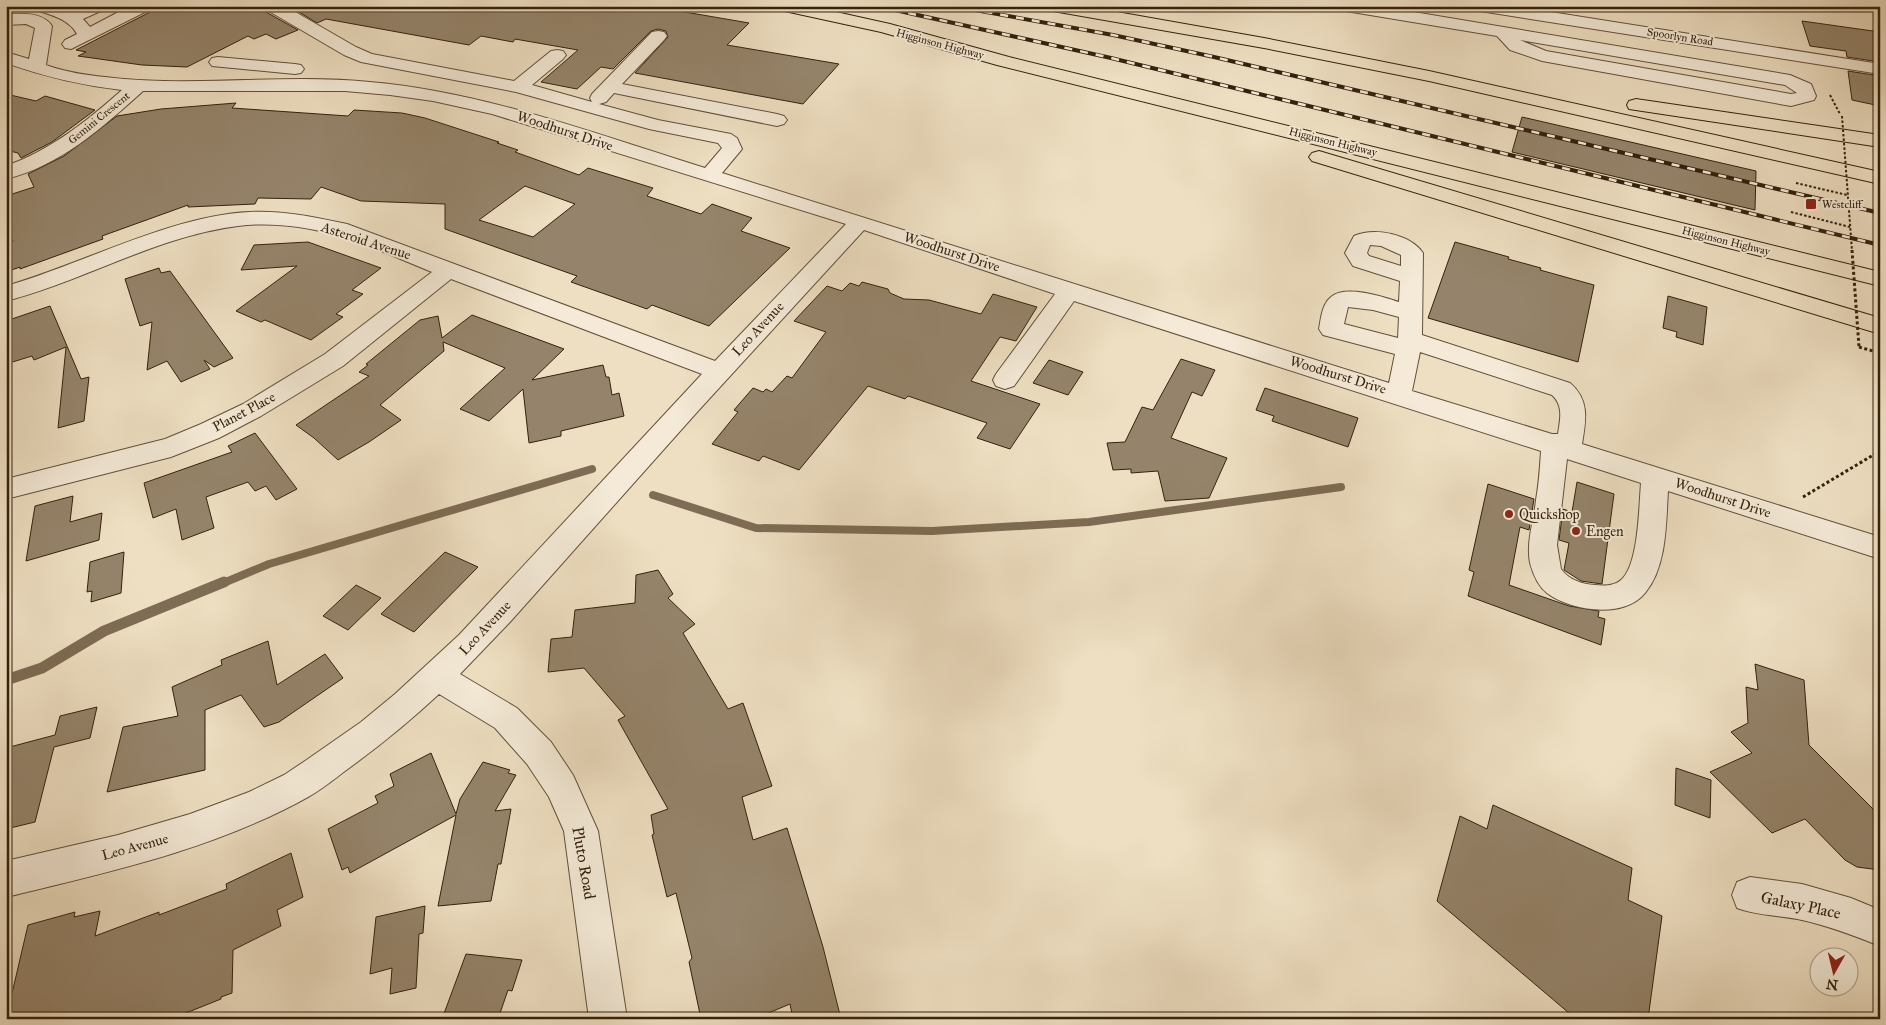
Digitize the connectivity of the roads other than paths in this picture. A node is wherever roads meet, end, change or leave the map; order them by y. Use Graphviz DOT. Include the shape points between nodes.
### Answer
graph roads {
  1 [pos="42,6"];
  2 [pos="97,6"];
  3 [pos="143,6"];
  4 [pos="273,6"];
  5 [pos="786,6"];
  6 [pos="1053,6"];
  7 [pos="1346,6"];
  8 [pos="1480,6"];
  9 [pos="73,17"];
  10 [pos="6,20"];
  11 [pos="1503,33"];
  12 [pos="658,36"];
  13 [pos="1264,43"];
  14 [pos="557,55"];
  15 [pos="461,59"];
  16 [pos="9,60"];
  17 [pos="1003,61"];
  18 [pos="218,62"];
  19 [pos="495,65"];
  20 [pos="37,69"];
  21 [pos="416,69"];
  22 [pos="1880,69"];
  23 [pos="484,80"];
  24 [pos="326,85"];
  25 [pos="137,87"];
  26 [pos="609,87"];
  27 [pos="518,88"];
  28 [pos="591,106"];
  29 [pos="777,120"];
  30 [pos="1880,141"];
  31 [pos="6,174"];
  32 [pos="710,176"];
  33 [pos="1880,178"];
  34 [pos="860,222"];
  35 [pos="450,269"];
  36 [pos="1411,277"];
  37 [pos="1880,279"];
  38 [pos="1069,290"];
  39 [pos="6,294"];
  40 [pos="1410,312"];
  41 [pos="1880,326"];
  42 [pos="1331,328"];
  43 [pos="1410,344"];
  44 [pos="1318,370"];
  45 [pos="718,371"];
  46 [pos="1005,380"];
  47 [pos="1399,394"];
  48 [pos="1561,445"];
  49 [pos="1655,477"];
  50 [pos="6,490"];
  51 [pos="1880,548"];
  52 [pos="438,677"];
  53 [pos="6,879"];
  54 [pos="1750,895"];
  55 [pos="1880,928"];
  56 [pos="608,1019"];
  1 -- 9 [label="street"];
  2 -- 9 [label="street"];
  3 -- 9 [label="street" via="79,40 83,30"];
  4 -- 21 [label="street" via="350,51"];
  5 -- 17 [label="highway, Higginson Highway" via="884,28"];
  6 -- 13 [label="highway"];
  7 -- 11 [label="street"];
  8 -- 22 [label="street, Spoorlyn Road" via="1621,21"];
  10 -- 20 [label="street" via="32,20 44,26"];
  11 -- 11 [label="street" via="1790,80 1805,88 1807,96 1791,100 1542,56 1516,46"];
  12 -- 26 [label="street"];
  13 -- 30 [label="highway" via="1661,110"];
  13 -- 33 [label="highway" via="1439,78"];
  14 -- 27 [label="street"];
  15 -- 21 [label="street" via="435,57"];
  16 -- 20 [label="street, Woodhurst Drive"];
  17 -- 37 [label="highway, Higginson Highway"];
  17 -- 41 [label="highway"];
  18 -- 24 [label="street" via="316,72 326,76"];
  19 -- 23 [label="street"];
  20 -- 25 [label="street, Woodhurst Drive" via="56,75"];
  21 -- 23 [label="street"];
  23 -- 27 [label="street"];
  24 -- 25 [label="street, Woodhurst Drive"];
  24 -- 32 [label="street, Woodhurst Drive" via="364,86 451,98"];
  25 -- 31 [label="street, Gemini Crescent" via="63,148"];
  26 -- 28 [label="street"];
  26 -- 29 [label="street"];
  27 -- 28 [label="street"];
  28 -- 32 [label="street" via="730,142 732,149"];
  32 -- 34 [label="street, Woodhurst Drive"];
  34 -- 38 [label="street, Woodhurst Drive"];
  34 -- 45 [label="street, Leo Avenue"];
  35 -- 39 [label="street, Asteroid Avenue" via="339,229 300,221 254,218 210,224 158,238 69,274"];
  35 -- 45 [label="street, Asteroid Avenue"];
  35 -- 50 [label="street, Planet Place" via="334,360 227,423 171,447"];
  36 -- 40 [label="street"];
  38 -- 44 [label="street, Woodhurst Drive"];
  38 -- 46 [label="street"];
  40 -- 42 [label="street" via="1355,298 1342,299"];
  40 -- 43 [label="street"];
  42 -- 43 [label="street"];
  42 -- 44 [label="street"];
  43 -- 47 [label="street"];
  43 -- 48 [label="street" via="1561,388 1574,405"];
  44 -- 47 [label="street, Woodhurst Drive"];
  45 -- 52 [label="street, Leo Avenue"];
  47 -- 48 [label="street, Woodhurst Drive"];
  48 -- 49 [label="street, Woodhurst Drive"];
  48 -- 49 [label="street" via="1543,542 1544,561 1552,580 1566,590 1593,598 1615,597 1625,594 1637,583 1643,571 1648,543"];
  49 -- 51 [label="street, Woodhurst Drive"];
  52 -- 53 [label="street, Leo Avenue" via="372,734 298,785 227,818 152,844"];
  52 -- 56 [label="street, Pluto Road" via="506,718 539,753 561,786 581,831"];
  54 -- 55 [label="street, Galaxy Place" via="1802,902"];
}
